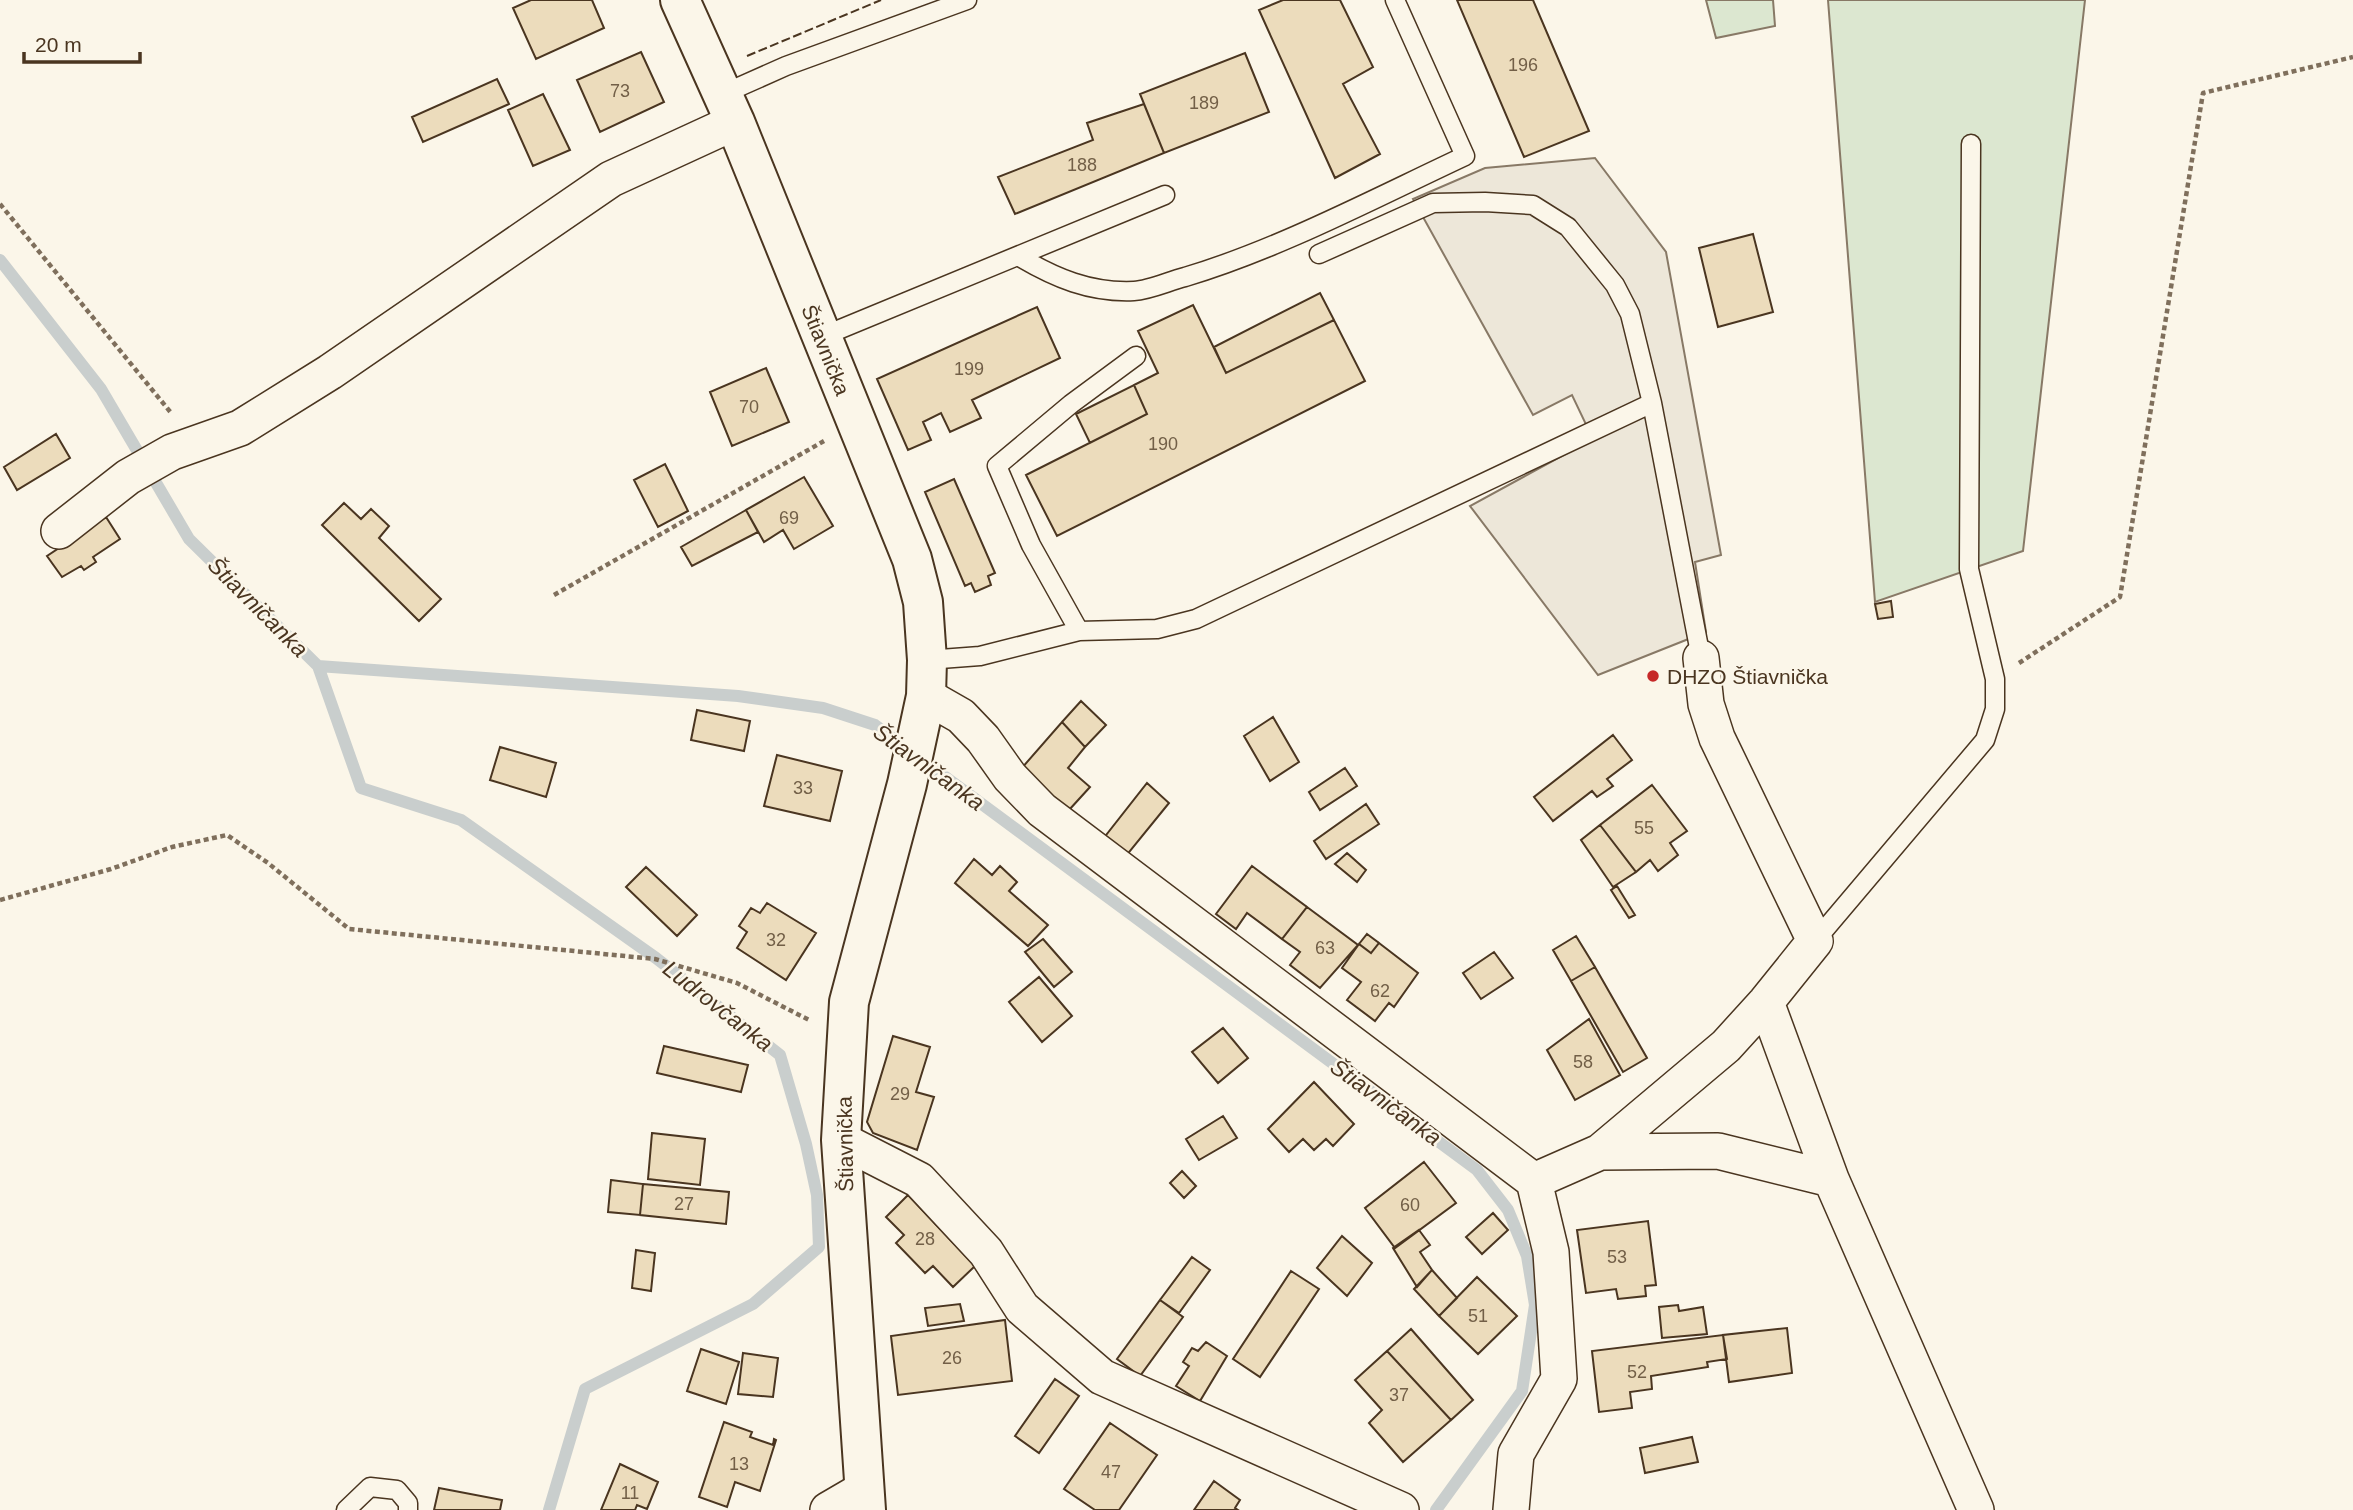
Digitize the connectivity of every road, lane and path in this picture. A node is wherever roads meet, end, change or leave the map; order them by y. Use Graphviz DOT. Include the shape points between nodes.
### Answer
graph roads {
  1 [pos="680,0"];
  2 [pos="967,0"];
  3 [pos="1395,0"];
  4 [pos="2353,57"];
  5 [pos="729,108"];
  6 [pos="1971,144"];
  7 [pos="1165,195"];
  8 [pos="0,204"];
  9 [pos="1320,254"];
  10 [pos="1018,256"];
  11 [pos="821,337"];
  12 [pos="1136,356"];
  13 [pos="1652,403"];
  14 [pos="856,424"];
  15 [pos="184,448"];
  16 [pos="59,531"];
  17 [pos="554,595"];
  18 [pos="1079,631"];
  19 [pos="1701,658"];
  20 [pos="1995,679"];
  21 [pos="926,689"];
  22 [pos="0,900"];
  23 [pos="1815,941"];
  24 [pos="1766,1002"];
  25 [pos="847,1039"];
  26 [pos="842,1140"];
  27 [pos="1601,1153"];
  28 [pos="1831,1179"];
  29 [pos="1534,1181"];
  30 [pos="865,1499"];
  31 [pos="346,1510"];
  32 [pos="408,1510"];
  33 [pos="828,1510"];
  34 [pos="1401,1510"];
  35 [pos="1511,1510"];
  36 [pos="1976,1510"];
  1 -- 5 [label="street, Štiavnička"];
  2 -- 5 [label="lane" via="786,65"];
  3 -- 10 [label="lane" via="1465,156 1257,252 1135,291 1086,287 1052,276"];
  4 -- 20 [label="path" via="2203,93 2120,597"];
  5 -- 11 [label="street, Štiavnička"];
  5 -- 15 [label="street" via="611,178 330,372 240,428"];
  6 -- 20 [label="lane" via="1969,569"];
  7 -- 10 [label="lane"];
  8 -- 15 [label="path"];
  9 -- 13 [label="lane" via="1433,203 1533,205 1568,227 1615,285 1630,314"];
  10 -- 11 [label="lane"];
  11 -- 14 [label="street, Štiavnička"];
  12 -- 18 [label="lane" via="997,466 1031,544"];
  13 -- 18 [label="lane" via="1196,619 1157,629"];
  13 -- 19 [label="lane"];
  14 -- 17 [label="path"];
  14 -- 21 [label="street, Štiavnička" via="912,559 923,602"];
  15 -- 16 [label="street" via="128,477"];
  18 -- 21 [label="lane" via="980,656"];
  19 -- 23 [label="street" via="1706,704 1717,738"];
  20 -- 23 [label="lane" via="1995,709 1985,740"];
  21 -- 25 [label="street, Štiavnička" via="907,784 849,1002"];
  21 -- 29 [label="street" via="961,716 1042,810"];
  22 -- 25 [label="path" via="172,847 227,835 349,929 656,959 737,983"];
  23 -- 24 [label="street"];
  24 -- 27 [label="street" via="1726,1046"];
  24 -- 28 [label="street"];
  25 -- 26 [label="street, Štiavnička"];
  26 -- 30 [label="street, Štiavnička"];
  26 -- 34 [label="street" via="919,1180 986,1252 1022,1308 1102,1377"];
  27 -- 28 [label="street" via="1718,1151"];
  27 -- 29 [label="street"];
  28 -- 36 [label="street"];
  29 -- 35 [label="street" via="1552,1252 1559,1379 1516,1454"];
  30 -- 33 [label="street"];
  31 -- 32 [label="lane" via="370,1487 397,1490"];
}
